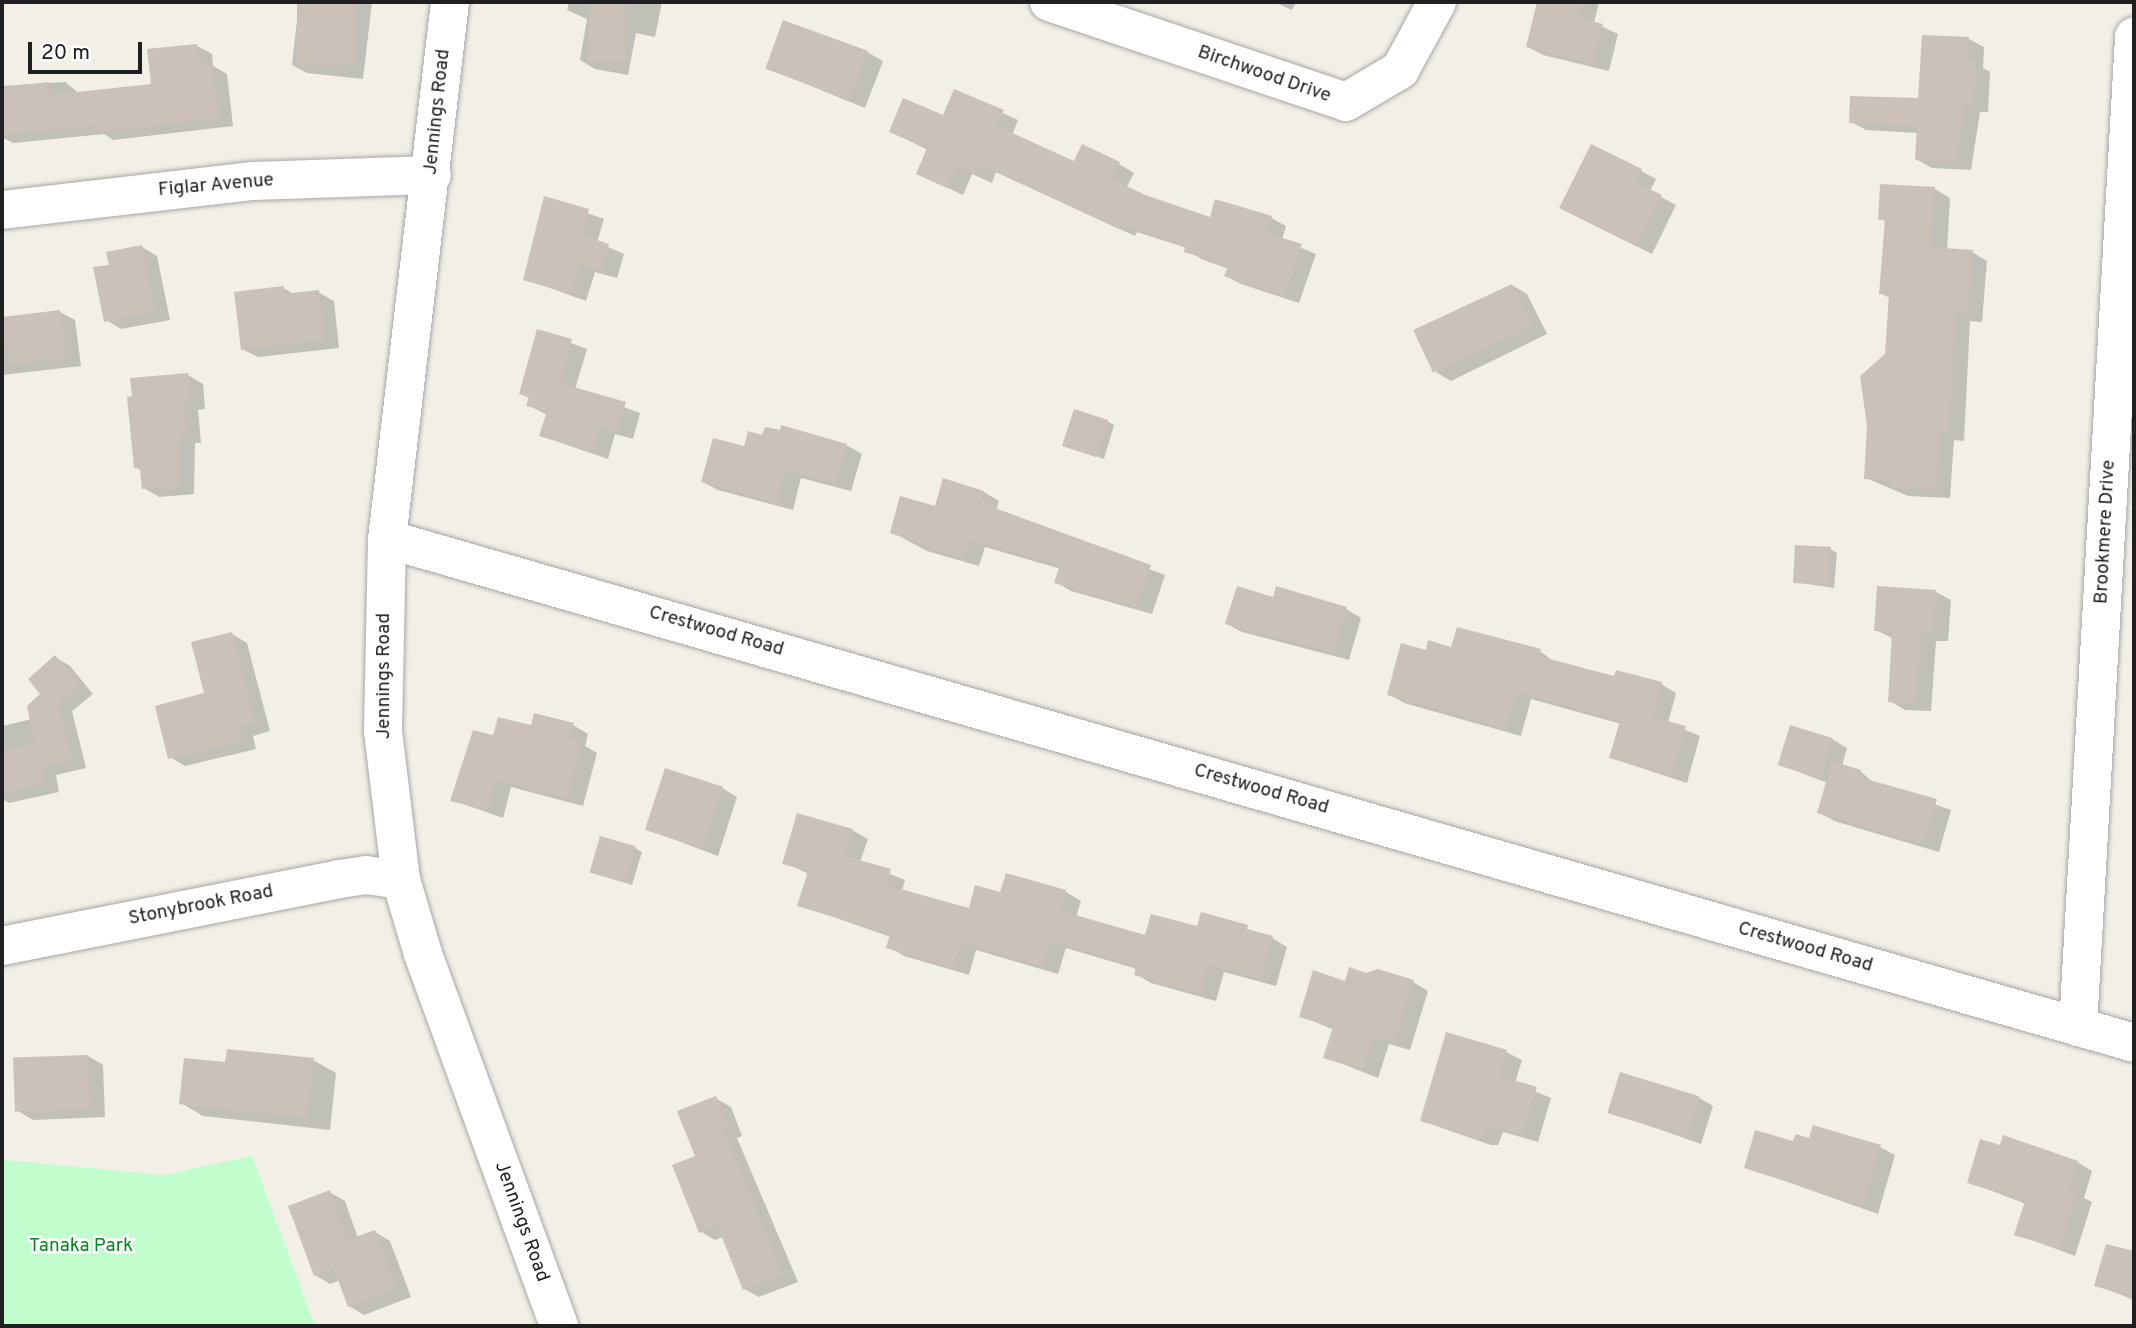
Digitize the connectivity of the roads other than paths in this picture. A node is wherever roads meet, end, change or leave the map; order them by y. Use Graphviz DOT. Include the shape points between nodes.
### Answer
graph roads {
  1 [pos="450,2"];
  2 [pos="1049,2"];
  3 [pos="1437,2"];
  4 [pos="2134,37"];
  5 [pos="432,174"];
  6 [pos="2,210"];
  7 [pos="387,538"];
  8 [pos="401,880"];
  9 [pos="2,946"];
  10 [pos="2078,1027"];
  11 [pos="2134,1043"];
  12 [pos="559,1326"];
  1 -- 5 [label="street, Jennings Road"];
  2 -- 3 [label="street, Birchwood Drive" via="1346,103 1400,70"];
  4 -- 10 [label="street, Brookmere Drive"];
  5 -- 6 [label="street, Figlar Avenue" via="253,181"];
  5 -- 7 [label="street, Jennings Road"];
  7 -- 8 [label="street, Jennings Road" via="383,731"];
  7 -- 10 [label="street, Crestwood Road"];
  8 -- 9 [label="street, Stonybrook Road" via="366,875 339,879"];
  8 -- 12 [label="street, Jennings Road" via="423,954"];
  10 -- 11 [label="street, Crestwood Road"];
}
